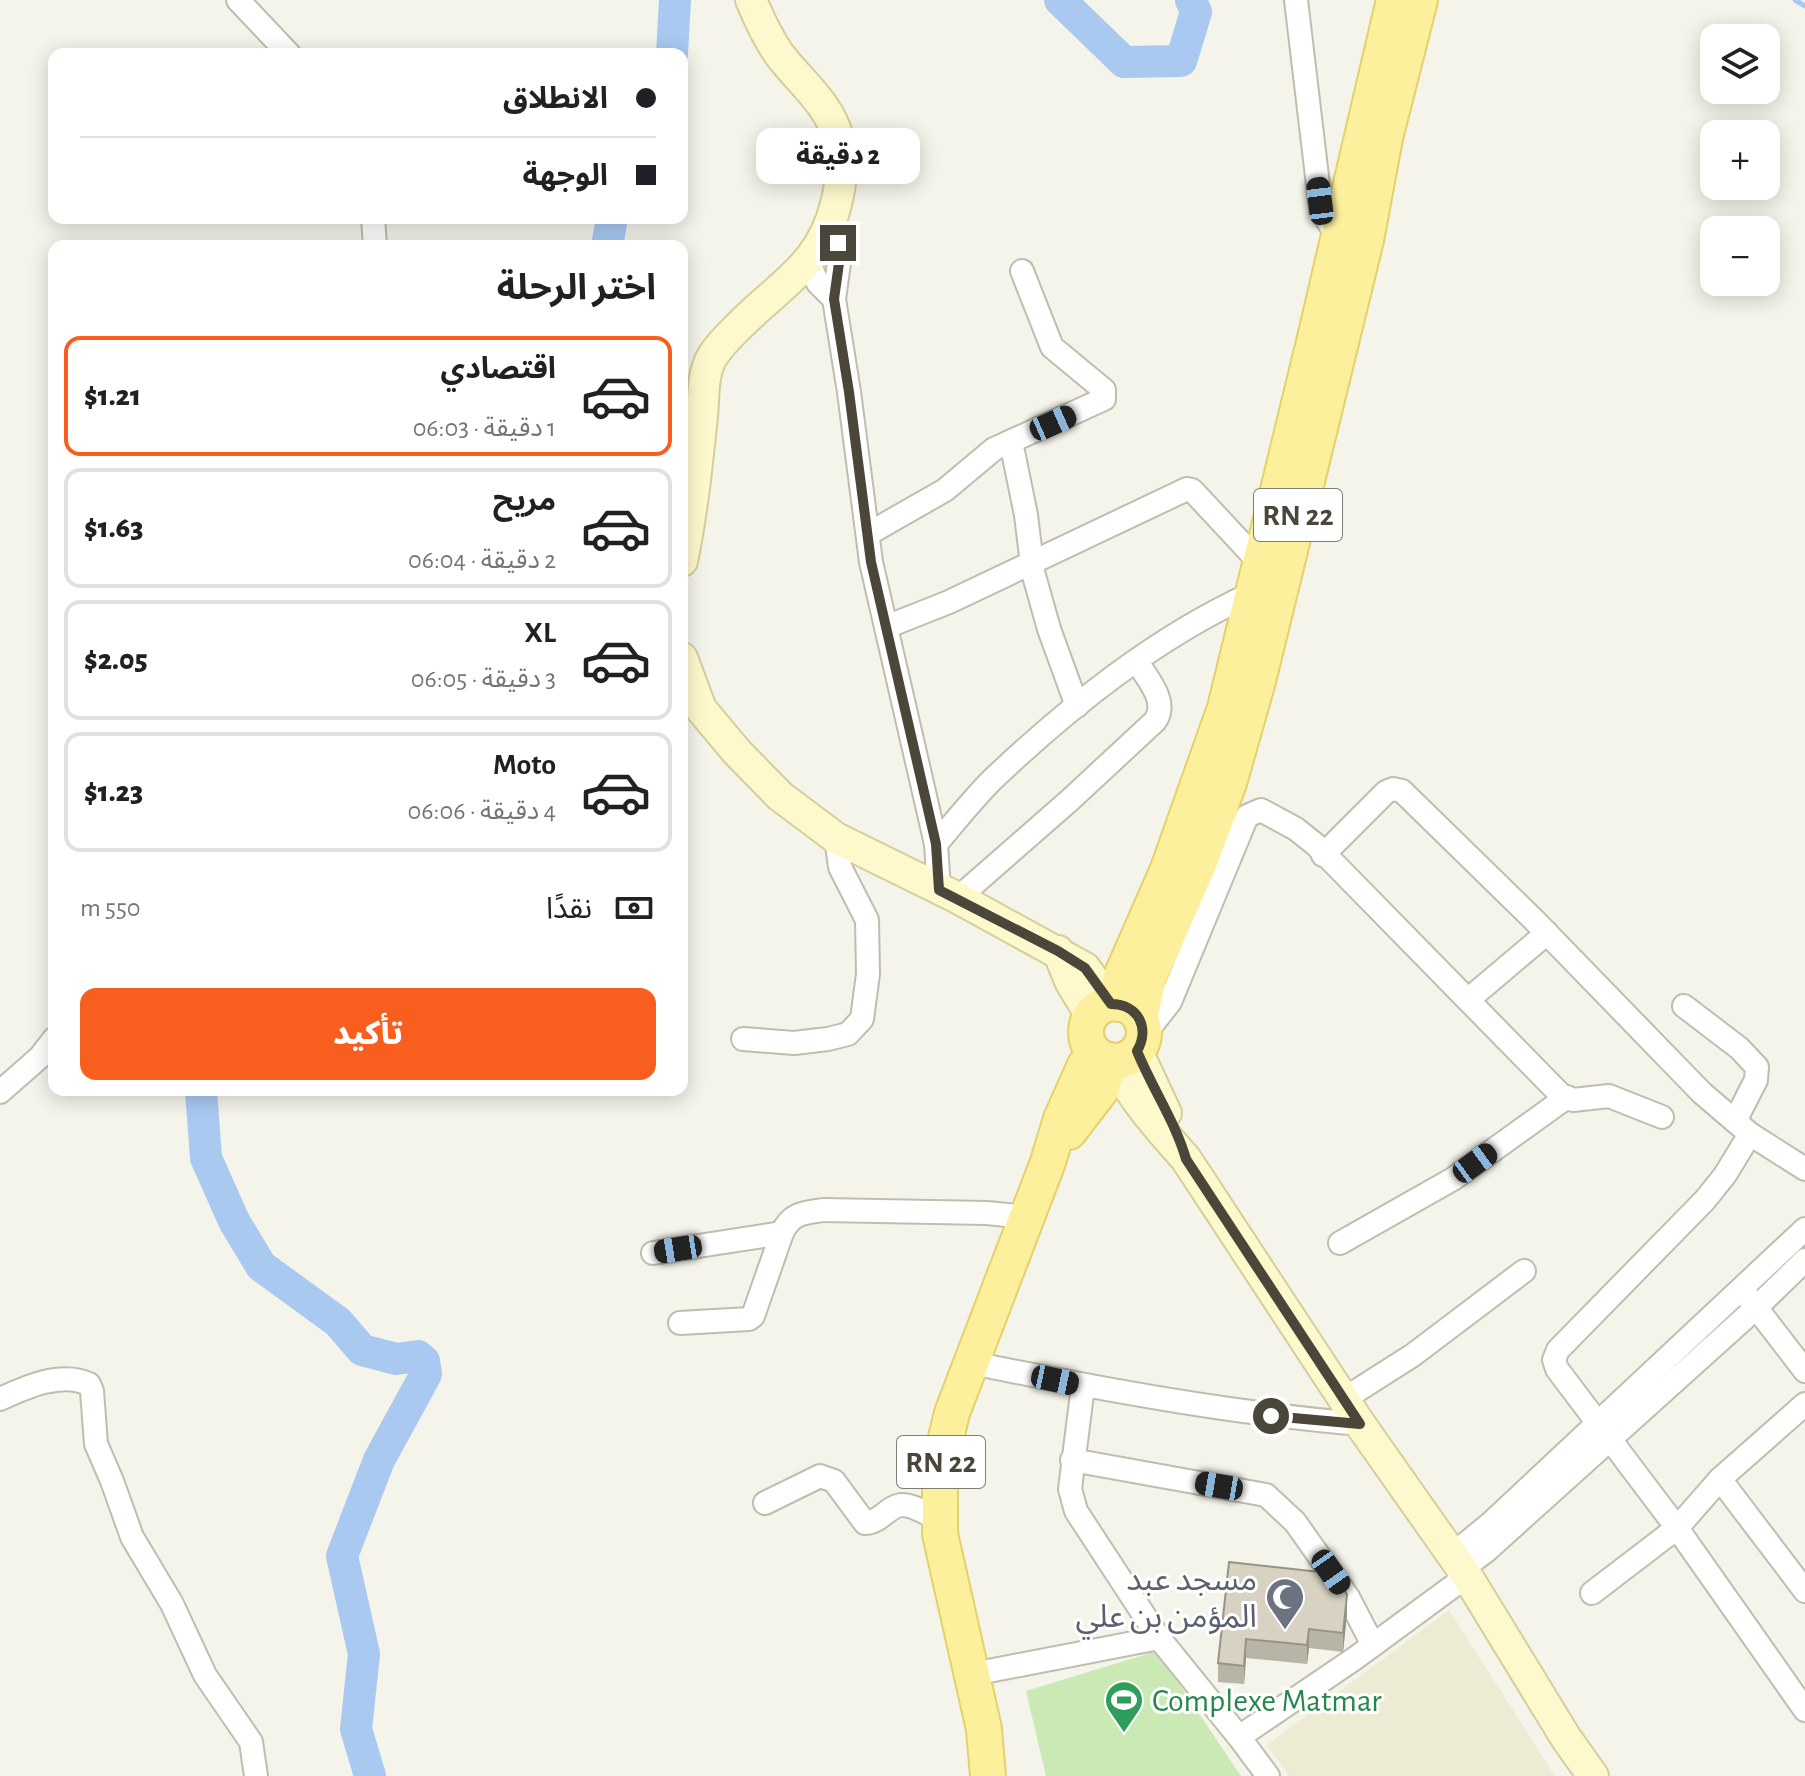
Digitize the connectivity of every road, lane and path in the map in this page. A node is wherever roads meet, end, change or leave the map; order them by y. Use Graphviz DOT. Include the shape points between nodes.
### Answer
graph roads {
  1 [pos="238,0"];
  2 [pos="751,0"];
  3 [pos="1296,0"];
  4 [pos="1394,0"];
  5 [pos="1420,0"];
  6 [pos="283,48"];
  7 [pos="831,224"];
  8 [pos="1339,232"];
  9 [pos="808,263"];
  10 [pos="1022,271"];
  11 [pos="834,299"];
  12 [pos="1327,340"];
  13 [pos="1011,442"];
  14 [pos="688,526"];
  15 [pos="868,534"];
  16 [pos="1031,562"];
  17 [pos="1266,576"];
  18 [pos="886,627"];
  19 [pos="1137,662"];
  20 [pos="688,678"];
  21 [pos="1077,706"];
  22 [pos="836,838"];
  23 [pos="936,844"];
  24 [pos="1323,855"];
  25 [pos="949,894"];
  26 [pos="1547,933"];
  27 [pos="1469,999"];
  28 [pos="1684,1006"];
  29 [pos="1118,1034"];
  30 [pos="743,1039"];
  31 [pos="48,1047"];
  32 [pos="0,1092"];
  33 [pos="1567,1097"];
  34 [pos="1662,1117"];
  35 [pos="1742,1128"];
  36 [pos="1805,1169"];
  37 [pos="1026,1217"];
  38 [pos="1805,1229"];
  39 [pos="782,1233"];
  40 [pos="1340,1243"];
  41 [pos="653,1253"];
  42 [pos="1805,1260"];
  43 [pos="1524,1271"];
  44 [pos="1750,1298"];
  45 [pos="680,1323"];
  46 [pos="972,1363"];
  47 [pos="1805,1371"];
  48 [pos="1083,1386"];
  49 [pos="0,1399"];
  50 [pos="1344,1399"];
  51 [pos="1805,1404"];
  52 [pos="1360,1424"];
  53 [pos="1605,1431"];
  54 [pos="1072,1460"];
  55 [pos="1720,1479"];
  56 [pos="765,1503"];
  57 [pos="939,1519"];
  58 [pos="1677,1528"];
  59 [pos="1460,1567"];
  60 [pos="1805,1591"];
  61 [pos="1592,1593"];
  62 [pos="1159,1638"];
  63 [pos="1373,1645"];
  64 [pos="973,1674"];
  65 [pos="1805,1710"];
  66 [pos="1239,1737"];
  67 [pos="256,1776"];
  68 [pos="988,1776"];
  69 [pos="1268,1776"];
  70 [pos="1593,1776"];
  1 -- 6 [label="street"];
  2 -- 7 [label="main road" via="764,32 837,133 842,167"];
  3 -- 8 [label="street" via="1321,210"];
  4 -- 8 [label="main road, RN 22"];
  5 -- 12 [label="main road, RN 22" via="1366,240"];
  7 -- 9 [label="main road"];
  7 -- 11 [label="street" via="840,256"];
  8 -- 12 [label="main road, RN 22"];
  9 -- 11 [label="street"];
  9 -- 14 [label="main road" via="721,344 711,360 704,380"];
  10 -- 13 [label="street" via="1052,347 1105,394 1098,403"];
  11 -- 15 [label="street"];
  12 -- 17 [label="main road, RN 22"];
  13 -- 15 [label="street" via="994,449 945,490"];
  13 -- 16 [label="street"];
  15 -- 18 [label="street"];
  16 -- 17 [label="street" via="1189,489"];
  16 -- 18 [label="street"];
  16 -- 21 [label="street"];
  17 -- 19 [label="street"];
  17 -- 29 [label="main road, RN 22" via="1161,919 1149,977"];
  18 -- 23 [label="street"];
  19 -- 21 [label="street"];
  19 -- 25 [label="street" via="1161,705 1155,721 1070,800"];
  20 -- 22 [label="main road" via="701,709 737,752 780,796"];
  21 -- 23 [label="street" via="990,782"];
  22 -- 25 [label="main road"];
  22 -- 30 [label="street" via="840,867 867,920 862,1019 848,1034 828,1039"];
  23 -- 25 [label="street"];
  24 -- 26 [label="street" via="1386,792 1402,791"];
  24 -- 27 [label="street"];
  24 -- 29 [label="street" via="1296,829 1261,810 1247,816 1170,1002"];
  25 -- 29 [label="main road" via="1085,968"];
  26 -- 27 [label="street"];
  26 -- 35 [label="street"];
  27 -- 33 [label="street"];
  28 -- 35 [label="street" via="1757,1067"];
  29 -- 37 [label="main road, RN 22" via="1097,1098 1048,1162"];
  29 -- 50 [label="main road" via="1122,1080 1186,1159"];
  31 -- 32 [label="street"];
  33 -- 34 [label="street" via="1609,1096"];
  33 -- 40 [label="street" via="1453,1179"];
  35 -- 36 [label="street"];
  35 -- 53 [label="street" via="1725,1175 1705,1200 1558,1350 1557,1369"];
  37 -- 39 [label="street" via="824,1210 792,1217"];
  37 -- 46 [label="main road, RN 22"];
  38 -- 44 [label="street"];
  39 -- 41 [label="street"];
  39 -- 45 [label="street" via="756,1312 749,1319"];
  42 -- 44 [label="street"];
  43 -- 50 [label="street" via="1413,1355"];
  44 -- 47 [label="street"];
  44 -- 53 [label="street"];
  46 -- 48 [label="street"];
  46 -- 57 [label="main road, RN 22" via="940,1463"];
  48 -- 52 [label="street" via="1219,1409"];
  48 -- 54 [label="street"];
  49 -- 67 [label="street" via="58,1379 89,1384 96,1444 132,1537 172,1604 205,1675 251,1742"];
  50 -- 52 [label="main road"];
  51 -- 55 [label="street"];
  52 -- 59 [label="main road"];
  53 -- 58 [label="street"];
  53 -- 59 [label="street" via="1486,1551"];
  54 -- 62 [label="street" via="1070,1489 1076,1511"];
  54 -- 63 [label="street" via="1266,1495 1295,1522 1348,1597"];
  55 -- 58 [label="street"];
  55 -- 60 [label="street"];
  56 -- 57 [label="street" via="820,1476 834,1481 865,1523 904,1505"];
  57 -- 64 [label="main road, RN 22"];
  58 -- 61 [label="street"];
  58 -- 65 [label="street"];
  59 -- 63 [label="street"];
  59 -- 70 [label="main road"];
  62 -- 64 [label="street"];
  62 -- 66 [label="street"];
  63 -- 66 [label="street"];
  64 -- 68 [label="main road, RN 22"];
  66 -- 69 [label="street"];
}
